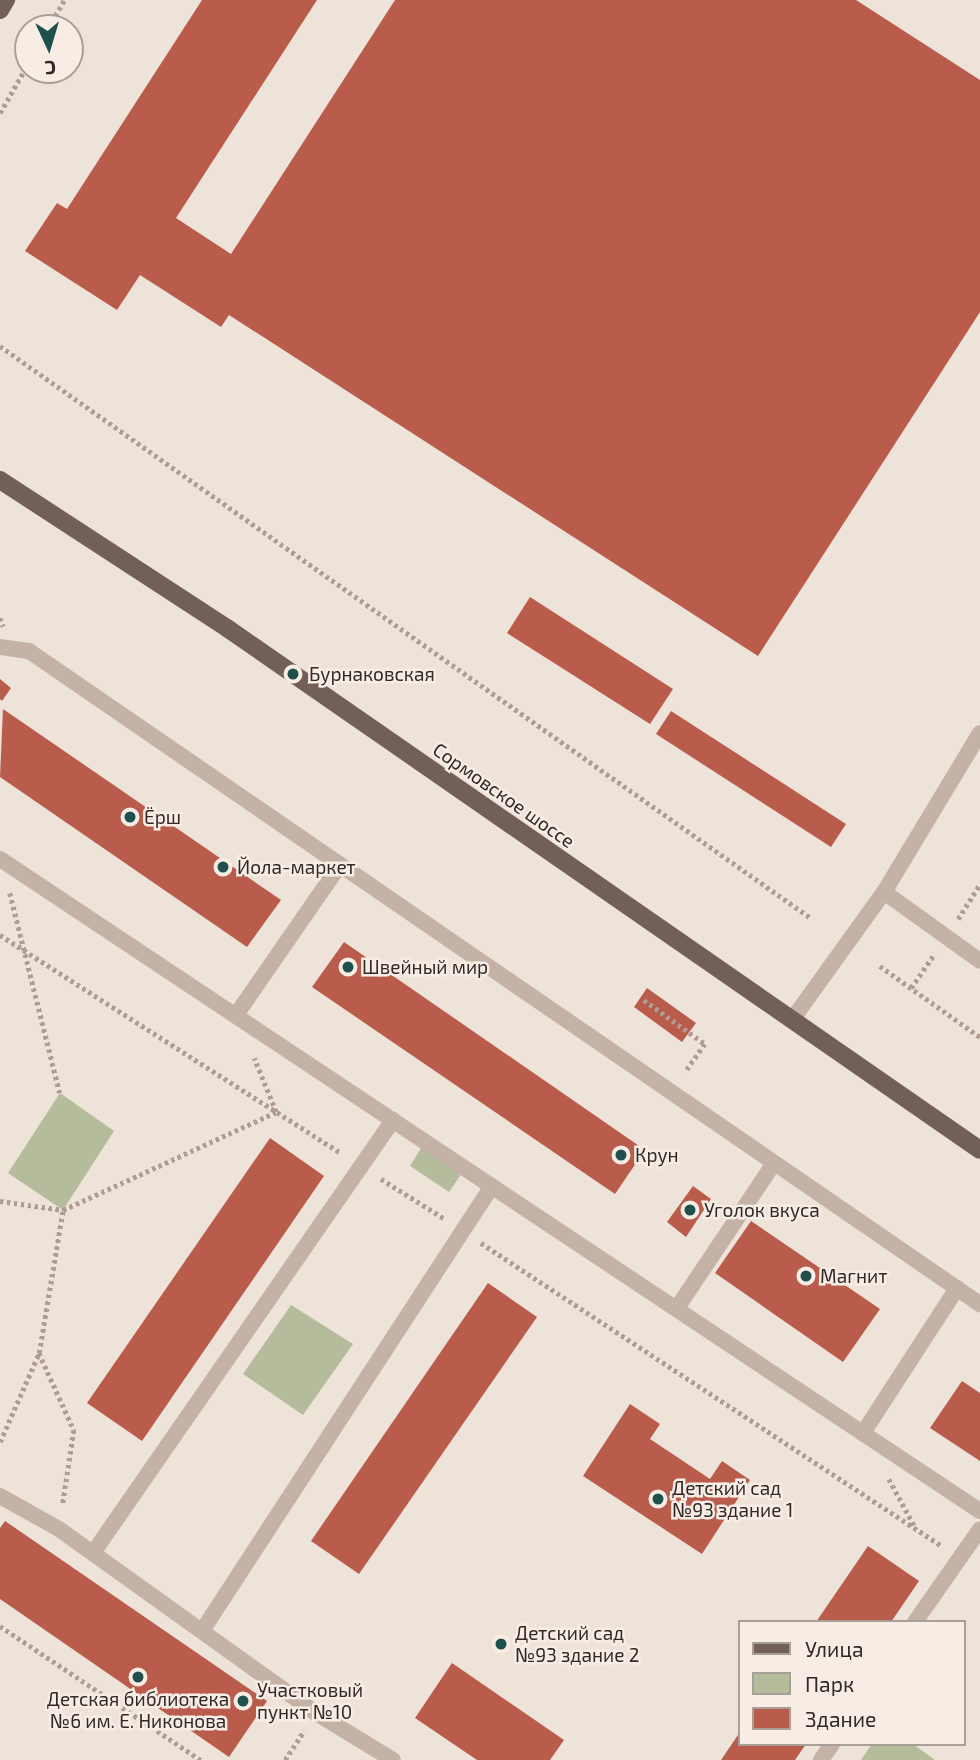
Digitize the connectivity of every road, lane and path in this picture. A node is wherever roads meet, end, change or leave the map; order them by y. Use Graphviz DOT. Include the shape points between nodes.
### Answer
graph roads {
  1 [pos="6,0"];
  2 [pos="0,10"];
  3 [pos="17,84"];
  4 [pos="0,113"];
  5 [pos="0,346"];
  6 [pos="0,480"];
  7 [pos="0,647"];
  8 [pos="980,733"];
  9 [pos="1,859"];
  10 [pos="340,865"];
  11 [pos="980,884"];
  12 [pos="884,892"];
  13 [pos="811,918"];
  14 [pos="954,924"];
  15 [pos="0,935"];
  16 [pos="24,950"];
  17 [pos="935,953"];
  18 [pos="980,961"];
  19 [pos="880,966"];
  20 [pos="911,988"];
  21 [pos="644,1000"];
  22 [pos="236,1015"];
  23 [pos="792,1020"];
  24 [pos="980,1037"];
  25 [pos="672,1089"];
  26 [pos="60,1093"];
  27 [pos="276,1112"];
  28 [pos="393,1119"];
  29 [pos="980,1150"];
  30 [pos="774,1163"];
  31 [pos="360,1165"];
  32 [pos="492,1186"];
  33 [pos="0,1201"];
  34 [pos="63,1210"];
  35 [pos="460,1229"];
  36 [pos="957,1288"];
  37 [pos="980,1304"];
  38 [pos="677,1308"];
  39 [pos="39,1353"];
  40 [pos="863,1433"];
  41 [pos="0,1442"];
  42 [pos="0,1496"];
  43 [pos="980,1511"];
  44 [pos="60,1529"];
  45 [pos="980,1529"];
  46 [pos="93,1553"];
  47 [pos="959,1558"];
  48 [pos="916,1620"];
  49 [pos="0,1626"];
  50 [pos="201,1631"];
  51 [pos="316,1713"];
  52 [pos="201,1760"];
  53 [pos="285,1760"];
  54 [pos="393,1760"];
  1 -- 2 [label="main road"];
  3 -- 4 [label="path"];
  5 -- 13 [label="path"];
  6 -- 23 [label="main road, Сормовское шоссе" via="227,628"];
  7 -- 10 [label="lane" via="29,651"];
  8 -- 12 [label="lane"];
  9 -- 16 [label="path"];
  9 -- 22 [label="lane"];
  10 -- 22 [label="lane"];
  10 -- 25 [label="lane"];
  11 -- 14 [label="path"];
  12 -- 18 [label="lane"];
  12 -- 23 [label="lane"];
  15 -- 16 [label="path"];
  16 -- 26 [label="path"];
  16 -- 27 [label="path"];
  17 -- 20 [label="path"];
  19 -- 20 [label="path"];
  20 -- 24 [label="path"];
  21 -- 25 [label="path" via="705,1044"];
  22 -- 27 [label="path"];
  22 -- 28 [label="lane"];
  23 -- 29 [label="main road, Сормовское шоссе"];
  25 -- 30 [label="lane"];
  27 -- 31 [label="path"];
  27 -- 34 [label="path"];
  28 -- 31 [label="lane"];
  28 -- 32 [label="lane"];
  30 -- 36 [label="lane"];
  30 -- 38 [label="lane"];
  31 -- 35 [label="path"];
  31 -- 46 [label="lane"];
  32 -- 35 [label="lane"];
  32 -- 38 [label="lane"];
  33 -- 34 [label="path"];
  34 -- 39 [label="path"];
  35 -- 47 [label="path"];
  35 -- 50 [label="lane"];
  36 -- 37 [label="lane"];
  36 -- 40 [label="lane"];
  38 -- 40 [label="lane"];
  39 -- 41 [label="path"];
  39 -- 44 [label="path" via="74,1430"];
  40 -- 43 [label="lane"];
  42 -- 44 [label="lane"];
  44 -- 46 [label="lane"];
  45 -- 47 [label="lane"];
  46 -- 50 [label="lane"];
  47 -- 48 [label="lane"];
  49 -- 52 [label="path"];
  50 -- 51 [label="lane"];
  51 -- 53 [label="path"];
  51 -- 54 [label="lane"];
}
